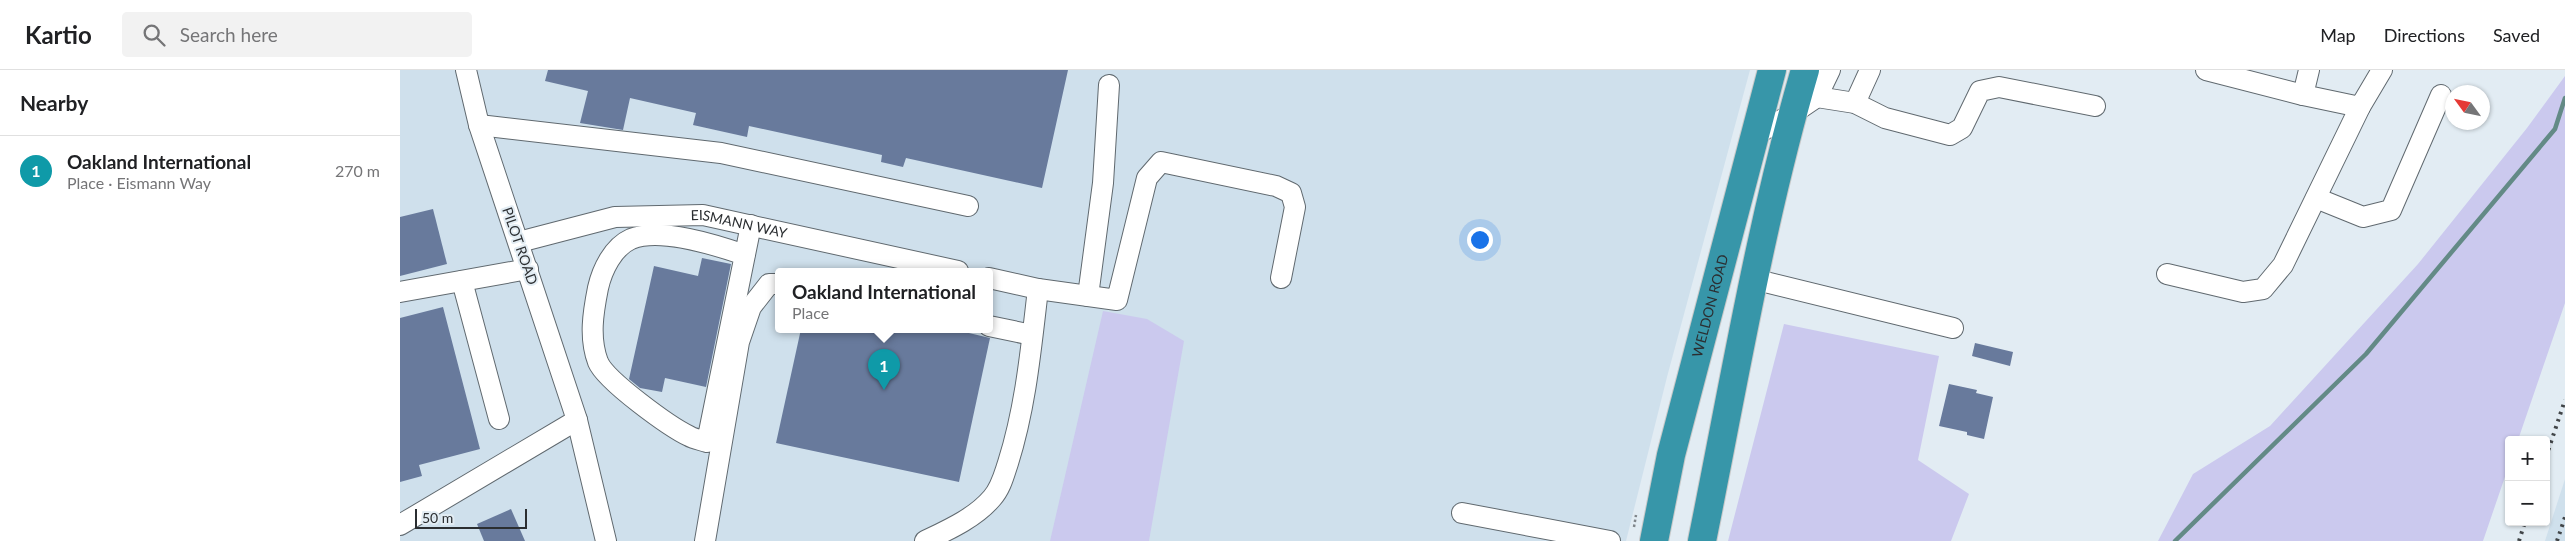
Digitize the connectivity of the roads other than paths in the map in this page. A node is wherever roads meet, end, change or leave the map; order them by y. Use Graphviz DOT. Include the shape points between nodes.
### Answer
graph roads {
  1 [pos="466,70"];
  2 [pos="1772,70"];
  3 [pos="1805,70"];
  4 [pos="1830,70"];
  5 [pos="1870,70"];
  6 [pos="2206,70"];
  7 [pos="2309,70"];
  8 [pos="2382,70"];
  9 [pos="1109,85"];
  10 [pos="2303,95"];
  11 [pos="2440,95"];
  12 [pos="1817,97"];
  13 [pos="1855,103"];
  14 [pos="2095,106"];
  15 [pos="2360,107"];
  16 [pos="1792,114"];
  17 [pos="479,125"];
  18 [pos="1755,135"];
  19 [pos="2316,198"];
  20 [pos="968,206"];
  21 [pos="751,226"];
  22 [pos="519,242"];
  23 [pos="745,255"];
  24 [pos="528,268"];
  25 [pos="944,268"];
  26 [pos="2167,274"];
  27 [pos="1281,278"];
  28 [pos="993,279"];
  29 [pos="1753,279"];
  30 [pos="462,281"];
  31 [pos="775,284"];
  32 [pos="1038,289"];
  33 [pos="400,292"];
  34 [pos="1088,296"];
  35 [pos="993,327"];
  36 [pos="1954,328"];
  37 [pos="1032,335"];
  38 [pos="499,419"];
  39 [pos="577,420"];
  40 [pos="1462,513"];
  41 [pos="400,525"];
  42 [pos="606,541"];
  43 [pos="705,541"];
  44 [pos="925,541"];
  45 [pos="1610,541"];
  46 [pos="1654,541"];
  47 [pos="1702,541"];
  1 -- 17 [label="street, PILOT ROAD"];
  2 -- 18 [label="highway, WELDON ROAD"];
  3 -- 16 [label="highway"];
  4 -- 12 [label="street"];
  5 -- 13 [label="street"];
  6 -- 10 [label="street"];
  7 -- 10 [label="street"];
  8 -- 15 [label="street"];
  9 -- 34 [label="street" via="1104,183"];
  10 -- 15 [label="street"];
  11 -- 19 [label="street" via="2391,210 2363,217"];
  12 -- 13 [label="street"];
  12 -- 16 [label="street"];
  13 -- 14 [label="street" via="1885,118 1950,135 1962,128 1980,91 1999,87"];
  15 -- 19 [label="street"];
  16 -- 18 [label="street"];
  16 -- 29 [label="highway"];
  17 -- 20 [label="street" via="721,153"];
  17 -- 22 [label="street, PILOT ROAD"];
  18 -- 46 [label="highway, WELDON ROAD" via="1671,455"];
  19 -- 26 [label="street" via="2283,265 2263,289 2243,292"];
  21 -- 22 [label="street, EISMANN WAY" via="703,215 615,217"];
  21 -- 23 [label="street"];
  21 -- 25 [label="street, EISMANN WAY"];
  22 -- 24 [label="street, PILOT ROAD"];
  23 -- 23 [label="street" via="734,311 707,442 688,436 644,407 599,364 592,335 600,281 615,250 631,239 664,236 690,239"];
  24 -- 30 [label="street"];
  24 -- 39 [label="street, PILOT ROAD"];
  27 -- 34 [label="street" via="1296,207 1291,193 1276,186 1160,162 1147,178 1118,300"];
  28 -- 32 [label="street"];
  29 -- 36 [label="street"];
  29 -- 47 [label="highway"];
  30 -- 33 [label="street"];
  30 -- 38 [label="street"];
  31 -- 43 [label="street" via="770,284 757,297 739,342"];
  32 -- 34 [label="street"];
  32 -- 37 [label="street"];
  35 -- 37 [label="street"];
  37 -- 44 [label="street" via="1020,424 1001,484 981,508"];
  39 -- 41 [label="street"];
  39 -- 42 [label="street, PILOT ROAD"];
  40 -- 45 [label="street"];
}
